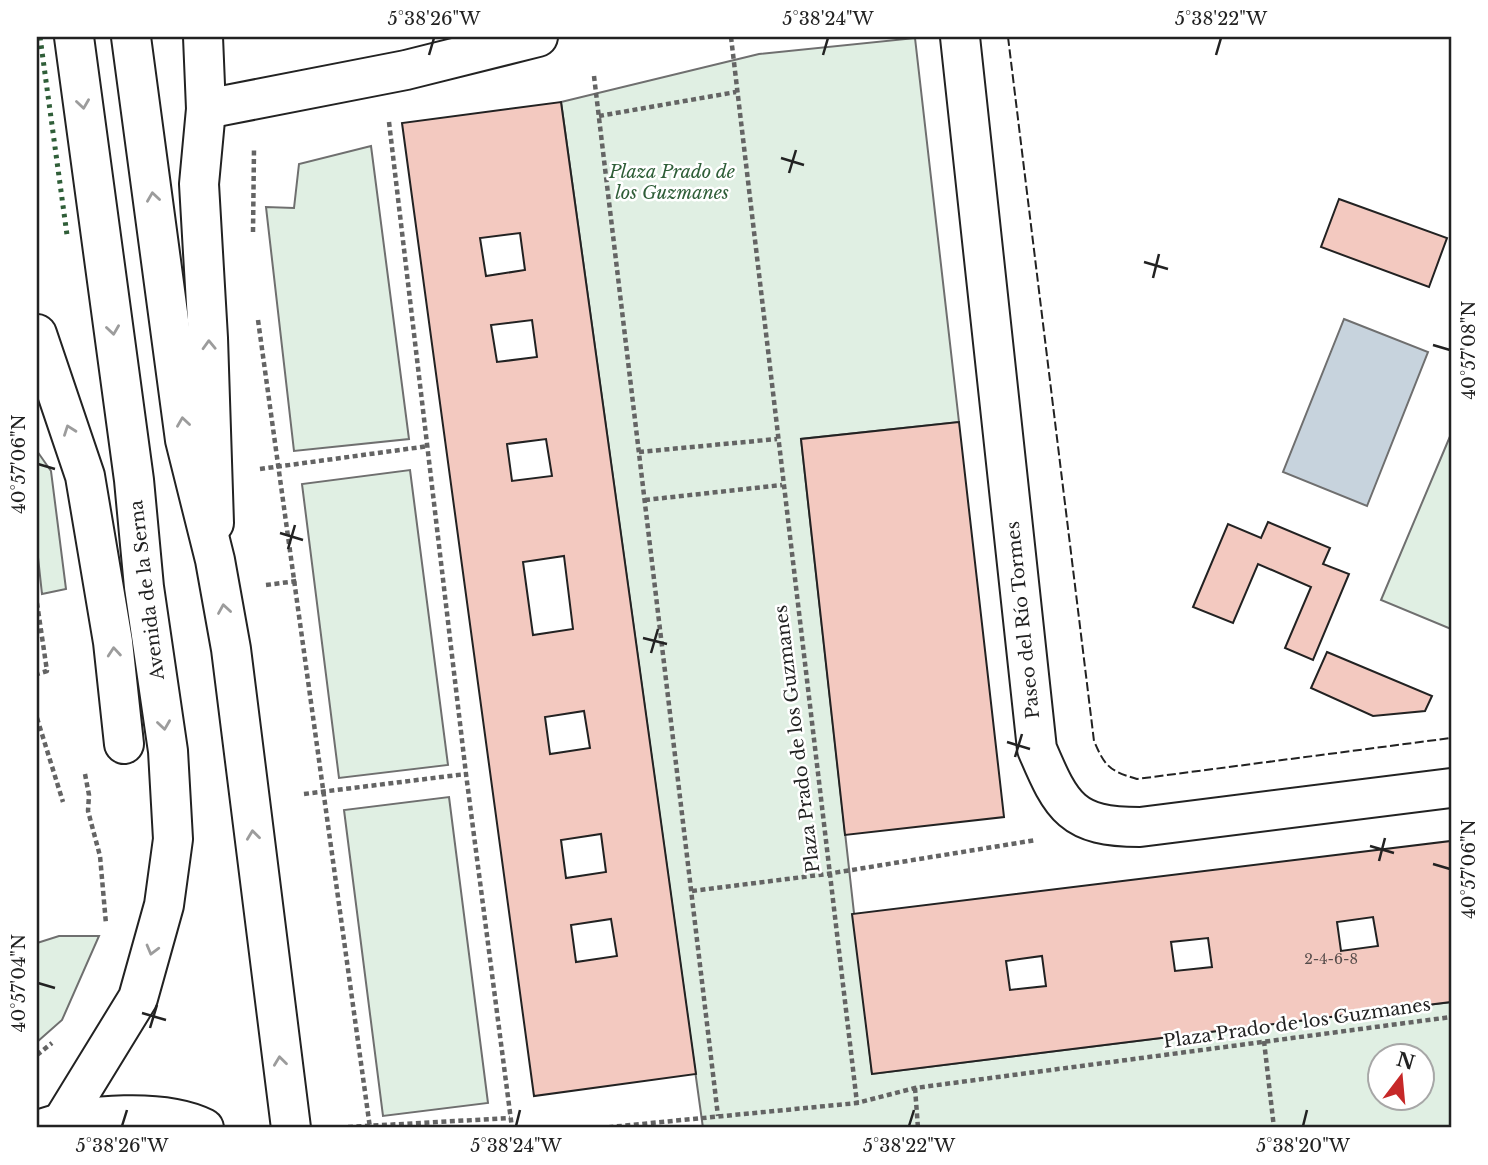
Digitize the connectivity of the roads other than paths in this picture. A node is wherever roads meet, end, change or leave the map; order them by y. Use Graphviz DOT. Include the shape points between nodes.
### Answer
graph roads {
  1 [pos="74,37"];
  2 [pos="131,37"];
  3 [pos="203,37"];
  4 [pos="538,37"];
  5 [pos="960,37"];
  6 [pos="206,108"];
  7 [pos="38,340"];
  8 [pos="215,560"];
  9 [pos="124,744"];
  10 [pos="1451,788"];
  11 [pos="53,1125"];
  12 [pos="204,1128"];
  13 [pos="291,1128"];
  1 -- 11 [label="main road, Avenida de la Serna, one-way" via="168,751 173,839 164,905 138,998"];
  8 -- 2 [label="main road, one-way" via="185,440"];
  3 -- 6 [label="main road"];
  4 -- 6 [label="main road" via="407,70"];
  5 -- 10 [label="main road, Paseo del Río Tormes" via="1037,749 1051,783 1068,808 1090,822 1112,827"];
  8 -- 6 [label="main road, one-way" via="200,184"];
  9 -- 7 [label="main road, one-way" via="113,642 85,476"];
  13 -- 8 [label="main road, one-way"];
  11 -- 12 [label="main road" via="131,1114"];
}
